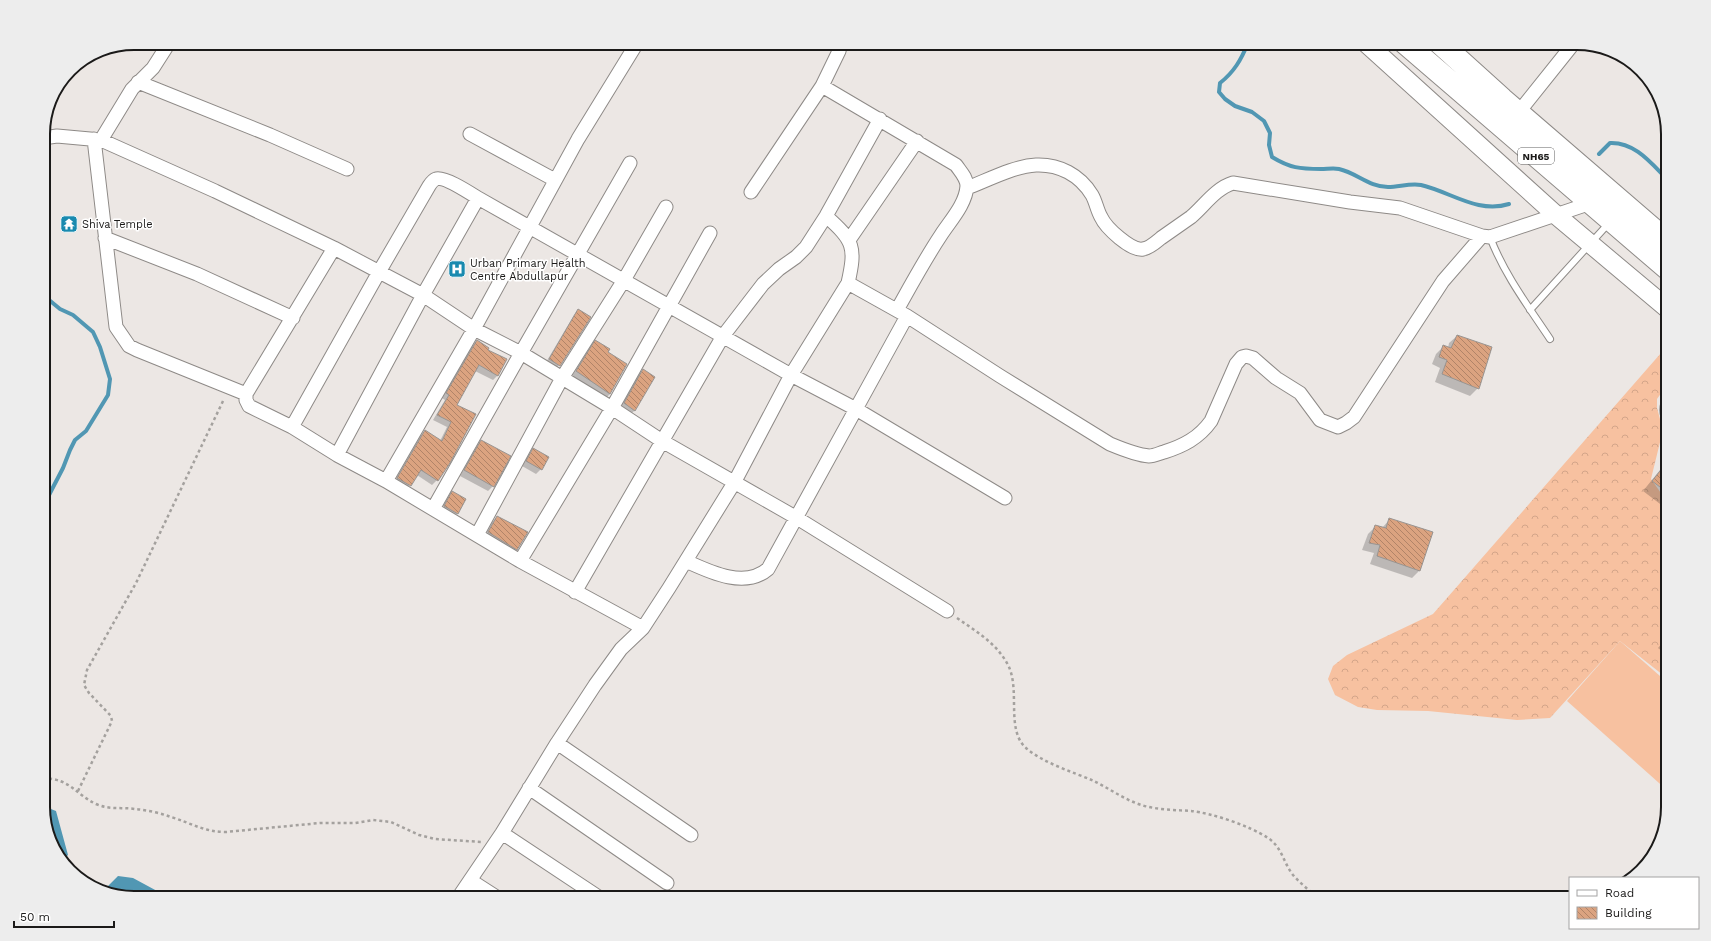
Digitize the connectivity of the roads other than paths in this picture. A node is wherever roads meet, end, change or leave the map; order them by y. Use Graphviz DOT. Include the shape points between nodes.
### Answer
graph roads {
  1 [pos="164,50"];
  2 [pos="633,50"];
  3 [pos="839,50"];
  4 [pos="1374,50"];
  5 [pos="1413,50"];
  6 [pos="1448,50"];
  7 [pos="1568,50"];
  8 [pos="138,82"];
  9 [pos="822,86"];
  10 [pos="1518,113"];
  11 [pos="880,120"];
  12 [pos="470,134"];
  13 [pos="50,137"];
  14 [pos="97,139"];
  15 [pos="917,141"];
  16 [pos="630,163"];
  17 [pos="347,169"];
  18 [pos="555,180"];
  19 [pos="967,188"];
  20 [pos="751,192"];
  21 [pos="478,198"];
  22 [pos="1591,203"];
  23 [pos="666,207"];
  24 [pos="1556,215"];
  25 [pos="826,216"];
  26 [pos="1612,221"];
  27 [pos="529,226"];
  28 [pos="710,233"];
  29 [pos="1661,236"];
  30 [pos="1486,237"];
  31 [pos="105,238"];
  32 [pos="849,240"];
  33 [pos="1591,244"];
  34 [pos="334,248"];
  35 [pos="578,256"];
  36 [pos="1661,263"];
  37 [pos="379,272"];
  38 [pos="624,280"];
  39 [pos="848,283"];
  40 [pos="423,295"];
  41 [pos="1661,303"];
  42 [pos="670,306"];
  43 [pos="1530,310"];
  44 [pos="902,313"];
  45 [pos="292,318"];
  46 [pos="474,329"];
  47 [pos="723,336"];
  48 [pos="1550,339"];
  49 [pos="521,353"];
  50 [pos="791,375"];
  51 [pos="562,378"];
  52 [pos="246,394"];
  53 [pos="612,408"];
  54 [pos="856,409"];
  55 [pos="292,427"];
  56 [pos="662,441"];
  57 [pos="337,455"];
  58 [pos="386,482"];
  59 [pos="734,482"];
  60 [pos="1005,498"];
  61 [pos="433,509"];
  62 [pos="797,518"];
  63 [pos="478,535"];
  64 [pos="520,561"];
  65 [pos="686,561"];
  66 [pos="575,592"];
  67 [pos="947,611"];
  68 [pos="643,628"];
  69 [pos="557,743"];
  70 [pos="529,788"];
  71 [pos="691,835"];
  72 [pos="498,838"];
  73 [pos="470,880"];
  74 [pos="666,883"];
  75 [pos="463,891"];
  76 [pos="487,891"];
  77 [pos="588,891"];
  1 -- 8 [label="street"];
  2 -- 18 [label="street"];
  3 -- 9 [label="street"];
  4 -- 24 [label="street"];
  5 -- 22 [label="highway, NH65"];
  6 -- 10 [label="highway, NH65"];
  7 -- 10 [label="street"];
  8 -- 14 [label="street"];
  8 -- 17 [label="street"];
  9 -- 11 [label="street"];
  9 -- 20 [label="street"];
  10 -- 29 [label="highway, NH65"];
  11 -- 15 [label="street"];
  11 -- 25 [label="street"];
  12 -- 18 [label="street"];
  13 -- 14 [label="street"];
  14 -- 31 [label="street"];
  14 -- 34 [label="street" via="215,191"];
  15 -- 19 [label="street" via="956,165 966,179"];
  15 -- 32 [label="street"];
  16 -- 35 [label="street"];
  18 -- 27 [label="street"];
  19 -- 30 [label="street" via="1022,167 1037,165 1070,172 1093,196 1101,218 1107,226 1127,244 1144,249 1190,217 1223,187 1233,183 1400,208"];
  19 -- 44 [label="street"];
  21 -- 27 [label="street"];
  21 -- 37 [label="street" via="447,180 440,178 432,181"];
  21 -- 40 [label="street"];
  22 -- 24 [label="street"];
  22 -- 26 [label="highway, NH65"];
  23 -- 38 [label="street"];
  24 -- 30 [label="street"];
  24 -- 33 [label="street"];
  25 -- 32 [label="street"];
  25 -- 47 [label="street" via="806,247 763,284"];
  26 -- 33 [label="lane"];
  26 -- 36 [label="highway, NH65"];
  27 -- 35 [label="street"];
  27 -- 46 [label="street"];
  28 -- 42 [label="street"];
  30 -- 43 [label="lane"];
  30 -- 44 [label="street" via="1443,281 1354,417 1346,423 1338,427 1320,420 1296,389 1276,378 1253,358 1246,356 1236,364 1205,429 1197,437 1177,448 1150,456 1110,444"];
  31 -- 45 [label="street" via="197,274"];
  31 -- 52 [label="street" via="116,327 129,346"];
  32 -- 39 [label="street" via="853,253"];
  33 -- 41 [label="street"];
  33 -- 43 [label="lane"];
  34 -- 37 [label="street"];
  34 -- 45 [label="street"];
  35 -- 38 [label="street"];
  35 -- 49 [label="street"];
  37 -- 40 [label="street"];
  37 -- 55 [label="street"];
  38 -- 42 [label="street"];
  38 -- 51 [label="street"];
  39 -- 44 [label="street"];
  39 -- 50 [label="street"];
  40 -- 46 [label="street"];
  40 -- 57 [label="street"];
  42 -- 47 [label="street"];
  42 -- 53 [label="street"];
  43 -- 48 [label="lane"];
  44 -- 54 [label="street"];
  45 -- 52 [label="street"];
  46 -- 49 [label="street"];
  46 -- 58 [label="street"];
  47 -- 50 [label="street"];
  47 -- 56 [label="street"];
  49 -- 51 [label="street"];
  49 -- 61 [label="street"];
  50 -- 54 [label="street"];
  50 -- 59 [label="street"];
  51 -- 53 [label="street"];
  51 -- 63 [label="street"];
  52 -- 55 [label="street" via="249,406"];
  53 -- 56 [label="street"];
  53 -- 64 [label="street"];
  54 -- 60 [label="street"];
  54 -- 62 [label="street"];
  55 -- 57 [label="street"];
  56 -- 59 [label="street"];
  56 -- 66 [label="street"];
  57 -- 58 [label="street"];
  58 -- 61 [label="street"];
  59 -- 62 [label="street"];
  59 -- 65 [label="street"];
  61 -- 63 [label="street"];
  62 -- 65 [label="street" via="768,569 762,574 741,578 721,576"];
  62 -- 67 [label="street"];
  63 -- 64 [label="street"];
  64 -- 66 [label="street"];
  65 -- 68 [label="street"];
  66 -- 68 [label="street"];
  68 -- 69 [label="street" via="620,649"];
  69 -- 70 [label="street"];
  69 -- 71 [label="street"];
  70 -- 72 [label="street"];
  70 -- 74 [label="street"];
  72 -- 73 [label="street"];
  72 -- 77 [label="street"];
  73 -- 75 [label="street"];
  73 -- 76 [label="street"];
}
